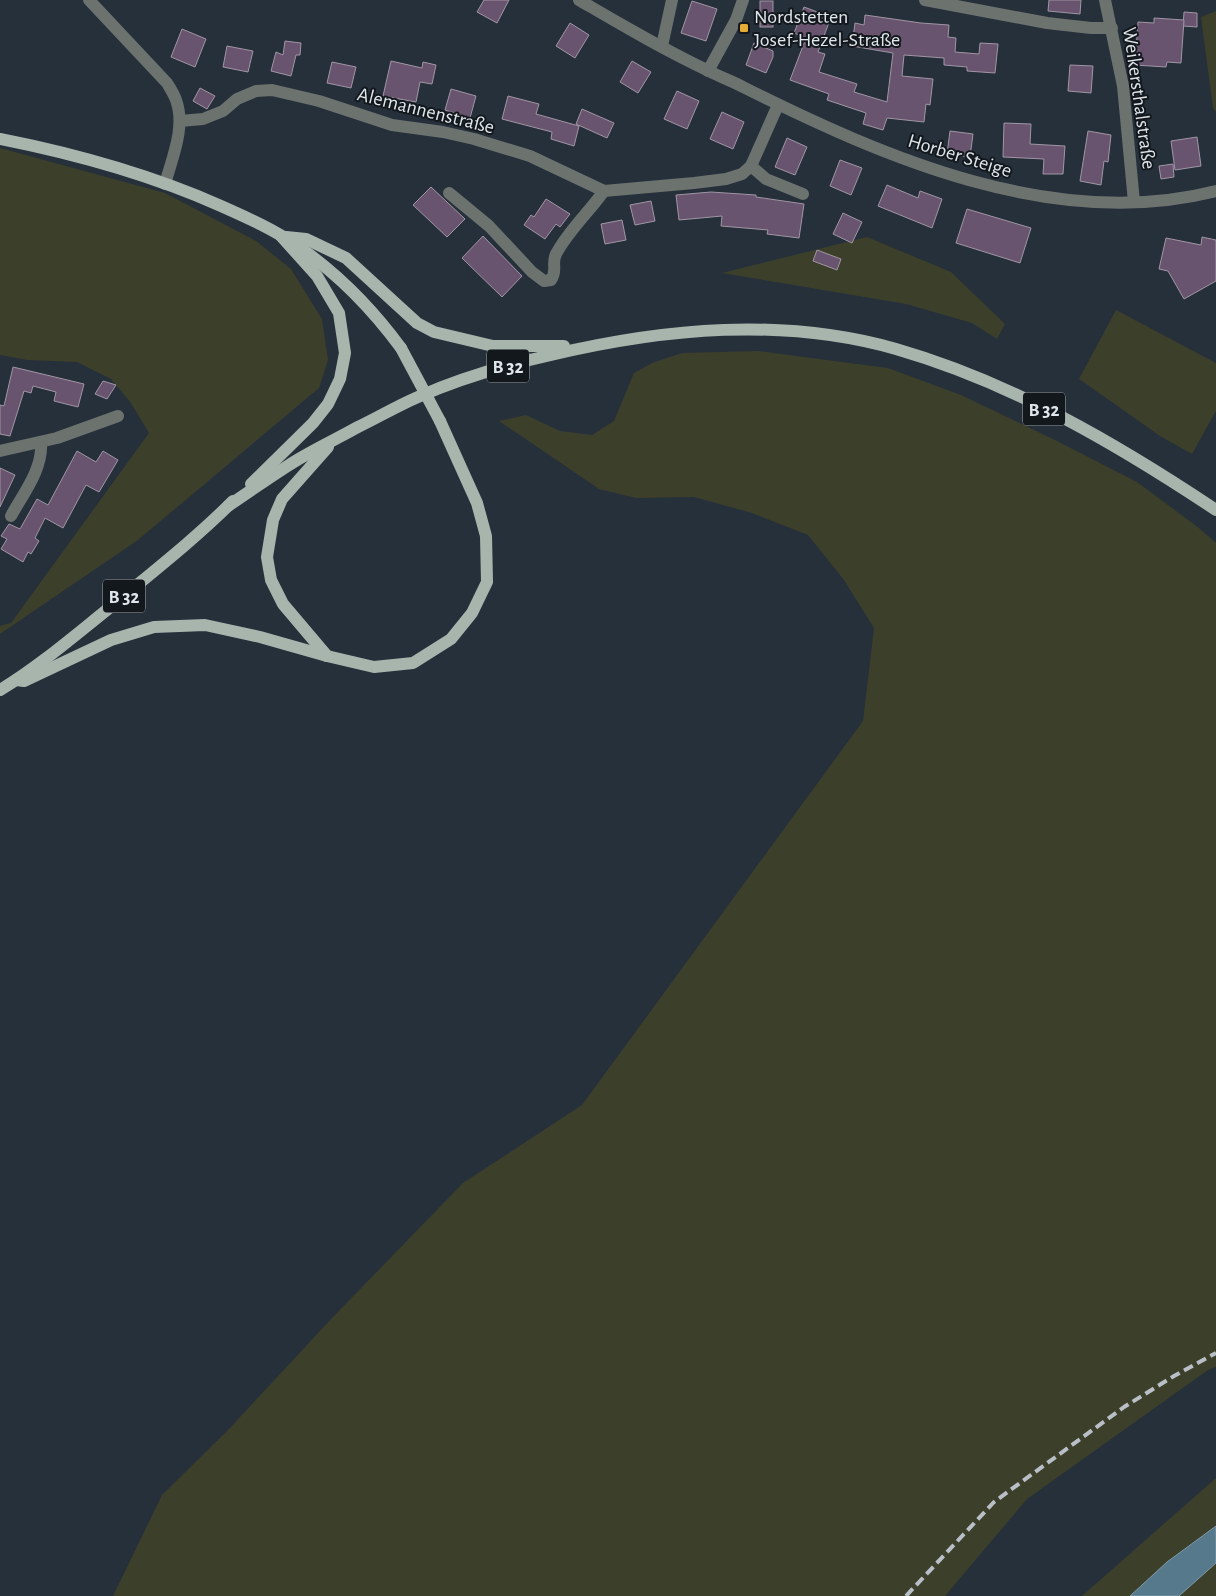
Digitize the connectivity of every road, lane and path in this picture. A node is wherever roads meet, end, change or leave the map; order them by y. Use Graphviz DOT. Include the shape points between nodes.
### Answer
graph roads {
  1 [pos="89,0"];
  2 [pos="579,0"];
  3 [pos="672,0"];
  4 [pos="743,0"];
  5 [pos="925,0"];
  6 [pos="1106,0"];
  7 [pos="1112,28"];
  8 [pos="662,46"];
  9 [pos="708,71"];
  10 [pos="778,105"];
  11 [pos="180,121"];
  12 [pos="0,139"];
  13 [pos="751,166"];
  14 [pos="165,184"];
  15 [pos="604,191"];
  16 [pos="1216,191"];
  17 [pos="449,193"];
  18 [pos="803,194"];
  19 [pos="1134,202"];
  20 [pos="281,236"];
  21 [pos="587,346"];
  22 [pos="118,416"];
  23 [pos="334,440"];
  24 [pos="41,443"];
  25 [pos="0,452"];
  26 [pos="228,506"];
  27 [pos="1216,510"];
  28 [pos="11,516"];
  29 [pos="326,656"];
  30 [pos="16,680"];
  31 [pos="0,690"];
  1 -- 11 [label="street" via="167,83 176,99"];
  2 -- 8 [label="street, Horber Steige"];
  3 -- 8 [label="street"];
  4 -- 9 [label="street" via="736,20"];
  5 -- 7 [label="street" via="1055,24"];
  6 -- 7 [label="street, Weikersthalstraße"];
  7 -- 19 [label="street, Weikersthalstraße" via="1123,86"];
  8 -- 9 [label="street, Horber Steige"];
  9 -- 10 [label="street, Horber Steige"];
  10 -- 13 [label="street"];
  10 -- 19 [label="street, Horber Steige" via="908,159 1010,191 1068,201"];
  11 -- 14 [label="street"];
  11 -- 15 [label="street, Alemannenstraße" via="203,119 256,91 272,90 319,101 392,125 443,132 530,156"];
  12 -- 14 [label="main road" via="62,152"];
  13 -- 15 [label="street" via="742,174 726,179"];
  13 -- 18 [label="street" via="766,179"];
  14 -- 20 [label="main road" via="239,214"];
  15 -- 17 [label="street" via="563,243 556,256 554,275 551,280 544,281 489,226"];
  16 -- 19 [label="street, Horber Steige" via="1169,200"];
  20 -- 21 [label="main road" via="306,239 346,258 416,323 434,332 493,346"];
  20 -- 26 [label="main road" via="316,276 339,313 346,354 328,404 313,423"];
  20 -- 29 [label="main road, bridge" via="333,274 375,315 401,348 440,421 477,503 486,536 487,582 472,613 451,639 413,663 374,667"];
  21 -- 23 [label="main road, B 32" via="460,380 416,398"];
  21 -- 27 [label="main road, B 32" via="685,331 778,329 824,334 894,349 974,376 1036,404 1149,465"];
  22 -- 24 [label="street"];
  23 -- 26 [label="main road, B 32" via="288,465"];
  23 -- 29 [label="main road" via="282,499 273,520 267,557 270,580 283,604"];
  24 -- 25 [label="street"];
  24 -- 28 [label="street" via="38,467"];
  26 -- 30 [label="main road, B 32" via="181,550"];
  29 -- 30 [label="main road" via="205,625 154,627 110,640 24,681"];
  30 -- 31 [label="main road, B 32"];
}
